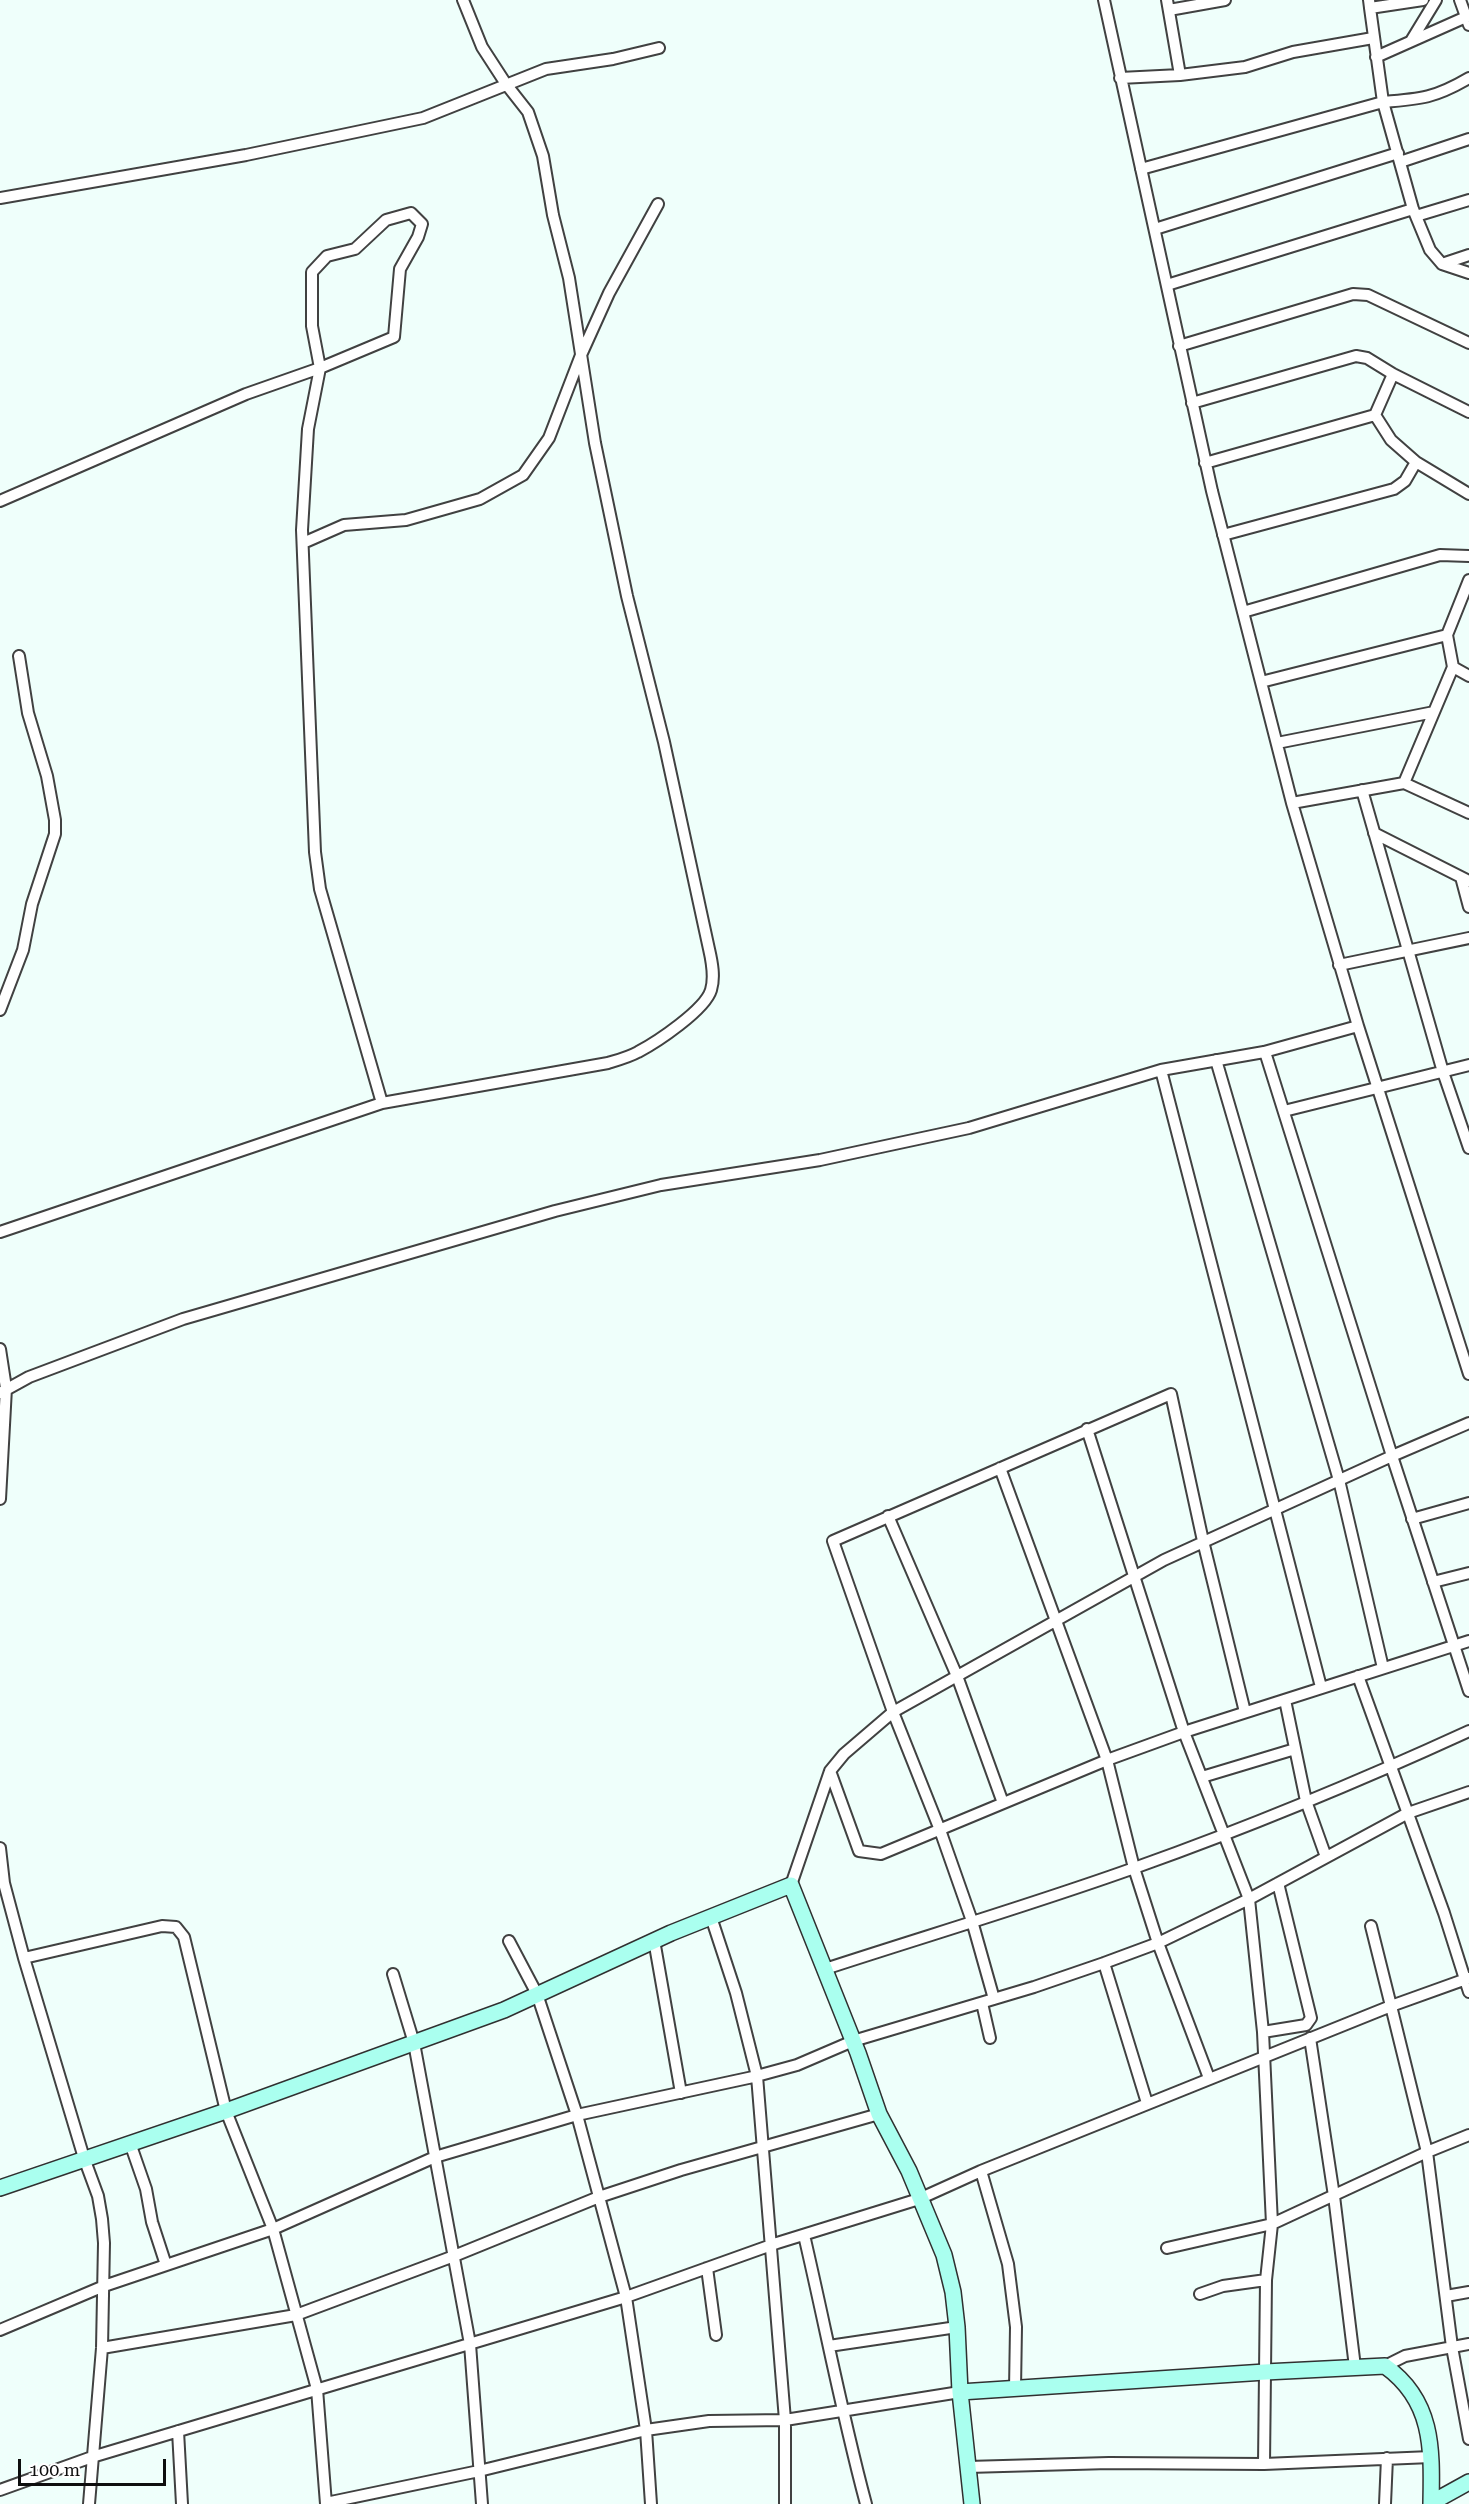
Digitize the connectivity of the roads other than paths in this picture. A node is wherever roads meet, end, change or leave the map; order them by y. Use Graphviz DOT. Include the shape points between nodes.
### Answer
graph roads {
  1 [pos="463,0"];
  2 [pos="1104,0"];
  3 [pos="1225,0"];
  4 [pos="1423,0"];
  5 [pos="1436,0"];
  6 [pos="1460,0"];
  7 [pos="1369,4"];
  8 [pos="1168,5"];
  9 [pos="1467,21"];
  10 [pos="1373,38"];
  11 [pos="1411,41"];
  12 [pos="658,48"];
  13 [pos="1376,57"];
  14 [pos="1180,75"];
  15 [pos="1120,78"];
  16 [pos="1469,78"];
  17 [pos="506,84"];
  18 [pos="1383,102"];
  19 [pos="1469,139"];
  20 [pos="1399,157"];
  21 [pos="1141,169"];
  22 [pos="0,198"];
  23 [pos="1469,200"];
  24 [pos="658,204"];
  25 [pos="1414,212"];
  26 [pos="1155,229"];
  27 [pos="1469,255"];
  28 [pos="1442,264"];
  29 [pos="1469,273"];
  30 [pos="1167,285"];
  31 [pos="1469,344"];
  32 [pos="1179,346"];
  33 [pos="581,355"];
  34 [pos="320,368"];
  35 [pos="1393,374"];
  36 [pos="1192,403"];
  37 [pos="1469,412"];
  38 [pos="1375,415"];
  39 [pos="1416,462"];
  40 [pos="1205,463"];
  41 [pos="1469,494"];
  42 [pos="0,501"];
  43 [pos="1223,535"];
  44 [pos="303,543"];
  45 [pos="1469,556"];
  46 [pos="1469,580"];
  47 [pos="1243,612"];
  48 [pos="1447,635"];
  49 [pos="19,656"];
  50 [pos="1453,667"];
  51 [pos="1469,676"];
  52 [pos="1261,682"];
  53 [pos="1434,712"];
  54 [pos="1277,743"];
  55 [pos="1404,783"];
  56 [pos="1362,790"];
  57 [pos="1292,803"];
  58 [pos="1469,813"];
  59 [pos="1374,833"];
  60 [pos="1465,879"];
  61 [pos="1469,907"];
  62 [pos="1469,938"];
  63 [pos="1408,951"];
  64 [pos="1339,965"];
  65 [pos="0,1010"];
  66 [pos="1358,1026"];
  67 [pos="1265,1052"];
  68 [pos="1216,1059"];
  69 [pos="1469,1065"];
  70 [pos="1161,1070"];
  71 [pos="1443,1072"];
  72 [pos="1378,1088"];
  73 [pos="382,1103"];
  74 [pos="1284,1112"];
  75 [pos="1469,1148"];
  76 [pos="0,1232"];
  77 [pos="0,1349"];
  78 [pos="1469,1374"];
  79 [pos="3,1390"];
  80 [pos="1469,1423"];
  81 [pos="1087,1430"];
  82 [pos="1392,1456"];
  83 [pos="1000,1468"];
  84 [pos="1339,1480"];
  85 [pos="0,1499"];
  86 [pos="1469,1503"];
  87 [pos="1275,1510"];
  88 [pos="888,1516"];
  89 [pos="1412,1519"];
  90 [pos="1203,1541"];
  91 [pos="1469,1573"];
  92 [pos="1133,1578"];
  93 [pos="1433,1582"];
  94 [pos="1055,1621"];
  95 [pos="1469,1641"];
  96 [pos="1454,1646"];
  97 [pos="1383,1668"];
  98 [pos="957,1676"];
  99 [pos="1358,1676"];
  100 [pos="1321,1687"];
  101 [pos="1469,1691"];
  102 [pos="1285,1700"];
  103 [pos="893,1712"];
  104 [pos="1245,1712"];
  105 [pos="1469,1731"];
  106 [pos="1184,1732"];
  107 [pos="1295,1749"];
  108 [pos="1107,1760"];
  109 [pos="1390,1767"];
  110 [pos="830,1771"];
  111 [pos="1202,1777"];
  112 [pos="1469,1792"];
  113 [pos="1305,1801"];
  114 [pos="1003,1803"];
  115 [pos="1408,1813"];
  116 [pos="940,1830"];
  117 [pos="1225,1835"];
  118 [pos="0,1848"];
  119 [pos="1326,1857"];
  120 [pos="1134,1868"];
  121 [pos="2,1883"];
  122 [pos="1278,1883"];
  123 [pos="791,1885"];
  124 [pos="1250,1899"];
  125 [pos="711,1917"];
  126 [pos="972,1921"];
  127 [pos="1371,1926"];
  128 [pos="654,1940"];
  129 [pos="509,1941"];
  130 [pos="1158,1943"];
  131 [pos="24,1958"];
  132 [pos="1104,1963"];
  133 [pos="825,1969"];
  134 [pos="393,1974"];
  135 [pos="1467,1979"];
  136 [pos="1469,1992"];
  137 [pos="537,1994"];
  138 [pos="994,1999"];
  139 [pos="982,2003"];
  140 [pos="1390,2006"];
  141 [pos="1263,2032"];
  142 [pos="990,2038"];
  143 [pos="1310,2038"];
  144 [pos="854,2041"];
  145 [pos="414,2043"];
  146 [pos="1264,2056"];
  147 [pos="758,2076"];
  148 [pos="1209,2078"];
  149 [pos="681,2093"];
  150 [pos="1147,2103"];
  151 [pos="226,2111"];
  152 [pos="879,2114"];
  153 [pos="578,2115"];
  154 [pos="1469,2134"];
  155 [pos="130,2143"];
  156 [pos="763,2148"];
  157 [pos="1427,2152"];
  158 [pos="435,2157"];
  159 [pos="84,2158"];
  160 [pos="981,2171"];
  161 [pos="0,2188"];
  162 [pos="1334,2196"];
  163 [pos="599,2197"];
  164 [pos="919,2199"];
  165 [pos="1272,2224"];
  166 [pos="273,2229"];
  167 [pos="804,2235"];
  168 [pos="772,2244"];
  169 [pos="1167,2248"];
  170 [pos="454,2256"];
  171 [pos="166,2265"];
  172 [pos="707,2268"];
  173 [pos="1266,2280"];
  174 [pos="104,2286"];
  175 [pos="1469,2292"];
  176 [pos="1200,2294"];
  177 [pos="1446,2296"];
  178 [pos="626,2297"];
  179 [pos="296,2315"];
  180 [pos="957,2326"];
  181 [pos="0,2330"];
  182 [pos="716,2335"];
  183 [pos="470,2344"];
  184 [pos="1469,2344"];
  185 [pos="829,2346"];
  186 [pos="1452,2347"];
  187 [pos="102,2348"];
  188 [pos="1386,2366"];
  189 [pos="1354,2367"];
  190 [pos="1265,2372"];
  191 [pos="317,2389"];
  192 [pos="1015,2389"];
  193 [pos="960,2392"];
  194 [pos="842,2412"];
  195 [pos="785,2420"];
  196 [pos="646,2430"];
  197 [pos="178,2431"];
  198 [pos="1469,2439"];
  199 [pos="92,2457"];
  200 [pos="1431,2457"];
  201 [pos="1387,2458"];
  202 [pos="1264,2464"];
  203 [pos="968,2467"];
  204 [pos="479,2471"];
  205 [pos="1469,2482"];
  206 [pos="0,2490"];
  207 [pos="89,2504"];
  208 [pos="182,2504"];
  209 [pos="326,2504"];
  210 [pos="482,2504"];
  211 [pos="651,2504"];
  212 [pos="785,2504"];
  213 [pos="866,2504"];
  214 [pos="972,2504"];
  215 [pos="1385,2504"];
  216 [pos="1431,2504"];
  1 -- 17 [label="street" via="482,47"];
  2 -- 15 [label="street"];
  3 -- 8 [label="street"];
  4 -- 7 [label="street"];
  5 -- 11 [label="street"];
  6 -- 9 [label="street"];
  7 -- 10 [label="street"];
  8 -- 14 [label="street"];
  9 -- 11 [label="street"];
  10 -- 13 [label="street"];
  10 -- 14 [label="street" via="1293,52 1245,67"];
  11 -- 13 [label="street"];
  12 -- 17 [label="street" via="546,69"];
  13 -- 18 [label="street"];
  14 -- 15 [label="street"];
  15 -- 21 [label="street"];
  16 -- 18 [label="street" via="1444,93"];
  17 -- 22 [label="street" via="423,118 246,155"];
  17 -- 33 [label="street" via="528,112 543,156"];
  18 -- 20 [label="street"];
  18 -- 21 [label="street"];
  19 -- 20 [label="street"];
  20 -- 25 [label="street"];
  20 -- 26 [label="street"];
  21 -- 26 [label="street"];
  23 -- 25 [label="street"];
  24 -- 33 [label="street" via="609,293"];
  25 -- 28 [label="street" via="1430,250"];
  25 -- 30 [label="street"];
  26 -- 30 [label="street"];
  27 -- 28 [label="street"];
  28 -- 29 [label="street"];
  30 -- 32 [label="street"];
  31 -- 32 [label="street" via="1368,295 1353,294"];
  32 -- 36 [label="street"];
  33 -- 44 [label="street" via="549,438 523,475 480,499 406,520 344,525"];
  33 -- 73 [label="street" via="627,596 664,742 709,949 711,991 701,1007 674,1028 638,1052 608,1063"];
  34 -- 34 [label="street" via="312,326 312,272 327,256 355,249 386,220 411,213 422,224 400,269 394,338"];
  34 -- 42 [label="street" via="246,394"];
  34 -- 44 [label="street" via="308,429"];
  35 -- 36 [label="street" via="1367,358 1356,356"];
  35 -- 37 [label="street"];
  35 -- 38 [label="street"];
  36 -- 40 [label="street"];
  38 -- 39 [label="street" via="1391,441"];
  38 -- 40 [label="street"];
  39 -- 41 [label="street"];
  39 -- 43 [label="street" via="1405,481 1394,489"];
  40 -- 43 [label="street"];
  43 -- 47 [label="street"];
  44 -- 73 [label="street" via="318,880"];
  45 -- 47 [label="street" via="1440,555"];
  46 -- 48 [label="street"];
  47 -- 52 [label="street"];
  48 -- 50 [label="street"];
  48 -- 52 [label="street"];
  49 -- 65 [label="street" via="28,713 47,776 55,820 23,950"];
  50 -- 51 [label="street"];
  50 -- 53 [label="street"];
  52 -- 54 [label="street"];
  53 -- 54 [label="street"];
  53 -- 55 [label="street"];
  54 -- 57 [label="street"];
  55 -- 56 [label="street"];
  55 -- 58 [label="street"];
  56 -- 57 [label="street"];
  56 -- 59 [label="street"];
  57 -- 64 [label="street"];
  59 -- 60 [label="street"];
  59 -- 63 [label="street"];
  60 -- 61 [label="street"];
  62 -- 63 [label="street"];
  63 -- 64 [label="street"];
  63 -- 71 [label="street"];
  64 -- 66 [label="street"];
  66 -- 67 [label="street"];
  66 -- 72 [label="street"];
  67 -- 68 [label="street"];
  67 -- 74 [label="street"];
  68 -- 70 [label="street"];
  68 -- 84 [label="street"];
  69 -- 71 [label="street"];
  70 -- 79 [label="street" via="969,1128 820,1160 661,1185 555,1211 183,1319"];
  70 -- 87 [label="street"];
  71 -- 72 [label="street"];
  71 -- 75 [label="street"];
  72 -- 74 [label="street"];
  72 -- 78 [label="street"];
  73 -- 76 [label="street"];
  74 -- 82 [label="street"];
  77 -- 79 [label="street"];
  79 -- 85 [label="street"];
  80 -- 82 [label="street"];
  81 -- 83 [label="street"];
  81 -- 90 [label="street" via="1171,1394"];
  81 -- 92 [label="street"];
  82 -- 84 [label="street"];
  82 -- 89 [label="street"];
  83 -- 88 [label="street"];
  83 -- 94 [label="street"];
  84 -- 87 [label="street"];
  84 -- 97 [label="street"];
  86 -- 89 [label="street"];
  87 -- 90 [label="street"];
  87 -- 100 [label="street"];
  88 -- 98 [label="street"];
  88 -- 103 [label="street" via="833,1541"];
  89 -- 93 [label="street"];
  90 -- 92 [label="street"];
  90 -- 104 [label="street"];
  91 -- 93 [label="street"];
  92 -- 94 [label="street"];
  92 -- 106 [label="street"];
  93 -- 96 [label="street"];
  94 -- 98 [label="street"];
  94 -- 108 [label="street"];
  95 -- 96 [label="street"];
  96 -- 97 [label="street"];
  96 -- 101 [label="street"];
  97 -- 99 [label="street"];
  98 -- 103 [label="street"];
  98 -- 114 [label="street"];
  99 -- 100 [label="street"];
  99 -- 109 [label="street"];
  100 -- 102 [label="street"];
  102 -- 104 [label="street"];
  102 -- 107 [label="street"];
  103 -- 110 [label="street"];
  103 -- 116 [label="street"];
  104 -- 106 [label="street"];
  105 -- 109 [label="street"];
  106 -- 108 [label="street"];
  106 -- 111 [label="street"];
  107 -- 111 [label="street"];
  107 -- 113 [label="street"];
  108 -- 114 [label="street"];
  108 -- 120 [label="street"];
  109 -- 113 [label="street"];
  109 -- 115 [label="street"];
  110 -- 116 [label="street" via="858,1851 881,1854"];
  110 -- 123 [label="street"];
  111 -- 117 [label="street"];
  112 -- 115 [label="street"];
  113 -- 117 [label="street"];
  113 -- 119 [label="street"];
  114 -- 116 [label="street"];
  115 -- 119 [label="street"];
  115 -- 135 [label="street"];
  116 -- 126 [label="street"];
  117 -- 120 [label="street"];
  117 -- 124 [label="street"];
  118 -- 121 [label="street"];
  119 -- 122 [label="street"];
  120 -- 126 [label="street"];
  120 -- 130 [label="street"];
  121 -- 131 [label="street"];
  122 -- 124 [label="street"];
  122 -- 141 [label="street" via="1311,2018 1305,2025"];
  123 -- 125 [label="street"];
  123 -- 133 [label="street"];
  124 -- 130 [label="street"];
  124 -- 141 [label="street"];
  125 -- 128 [label="street"];
  125 -- 147 [label="street"];
  126 -- 133 [label="street"];
  126 -- 138 [label="street"];
  127 -- 140 [label="street"];
  128 -- 137 [label="street"];
  128 -- 149 [label="street"];
  129 -- 137 [label="street"];
  130 -- 132 [label="street"];
  130 -- 148 [label="street"];
  131 -- 151 [label="street" via="162,1926 176,1927 184,1937"];
  131 -- 159 [label="street"];
  132 -- 138 [label="street"];
  132 -- 150 [label="street"];
  133 -- 144 [label="street"];
  134 -- 145 [label="street"];
  135 -- 136 [label="street"];
  135 -- 140 [label="street"];
  137 -- 145 [label="street"];
  137 -- 153 [label="street"];
  138 -- 139 [label="street"];
  139 -- 142 [label="street"];
  139 -- 144 [label="street"];
  140 -- 143 [label="street"];
  140 -- 157 [label="street"];
  141 -- 146 [label="street"];
  143 -- 146 [label="street"];
  143 -- 162 [label="street"];
  144 -- 147 [label="street" via="797,2065"];
  144 -- 152 [label="street"];
  145 -- 151 [label="street"];
  145 -- 158 [label="street"];
  146 -- 148 [label="street"];
  146 -- 165 [label="street"];
  147 -- 149 [label="street"];
  147 -- 156 [label="street"];
  148 -- 150 [label="street"];
  149 -- 153 [label="street"];
  150 -- 160 [label="street"];
  151 -- 155 [label="street"];
  151 -- 166 [label="street"];
  152 -- 156 [label="street"];
  152 -- 164 [label="street"];
  153 -- 158 [label="street"];
  153 -- 163 [label="street"];
  154 -- 157 [label="street"];
  155 -- 159 [label="street"];
  155 -- 171 [label="street"];
  156 -- 163 [label="street"];
  156 -- 168 [label="street"];
  157 -- 162 [label="street"];
  157 -- 177 [label="street"];
  158 -- 166 [label="street"];
  158 -- 170 [label="street"];
  159 -- 161 [label="street"];
  159 -- 174 [label="street" via="102,2219"];
  160 -- 164 [label="street"];
  160 -- 192 [label="street" via="1008,2264 1016,2327"];
  162 -- 165 [label="street"];
  162 -- 189 [label="street"];
  163 -- 170 [label="street"];
  163 -- 178 [label="street"];
  164 -- 167 [label="street"];
  164 -- 180 [label="street" via="944,2255"];
  165 -- 169 [label="street"];
  165 -- 173 [label="street"];
  166 -- 171 [label="street"];
  166 -- 179 [label="street"];
  167 -- 168 [label="street"];
  167 -- 185 [label="street"];
  168 -- 172 [label="street"];
  168 -- 195 [label="street"];
  170 -- 179 [label="street"];
  170 -- 183 [label="street"];
  171 -- 174 [label="street"];
  172 -- 178 [label="street"];
  172 -- 182 [label="street"];
  173 -- 176 [label="street" via="1223,2286"];
  173 -- 190 [label="street"];
  174 -- 181 [label="street"];
  174 -- 187 [label="street"];
  175 -- 177 [label="street"];
  177 -- 186 [label="street"];
  178 -- 183 [label="street"];
  178 -- 196 [label="street"];
  179 -- 187 [label="street"];
  179 -- 191 [label="street"];
  180 -- 185 [label="street"];
  180 -- 193 [label="street"];
  183 -- 191 [label="street"];
  183 -- 204 [label="street"];
  184 -- 186 [label="street"];
  185 -- 194 [label="street"];
  186 -- 188 [label="street" via="1405,2356"];
  186 -- 198 [label="street"];
  187 -- 199 [label="street"];
  188 -- 189 [label="street"];
  188 -- 200 [label="street" via="1401,2378 1419,2405 1427,2423"];
  189 -- 190 [label="street"];
  190 -- 192 [label="street"];
  190 -- 202 [label="street"];
  191 -- 197 [label="street"];
  191 -- 209 [label="street"];
  192 -- 193 [label="street"];
  193 -- 194 [label="street"];
  193 -- 203 [label="street"];
  194 -- 195 [label="street"];
  194 -- 213 [label="street"];
  195 -- 196 [label="street" via="709,2421"];
  195 -- 212 [label="street"];
  196 -- 204 [label="street"];
  196 -- 211 [label="street"];
  197 -- 199 [label="street"];
  197 -- 208 [label="street"];
  199 -- 206 [label="street"];
  199 -- 207 [label="street"];
  200 -- 201 [label="street"];
  200 -- 216 [label="street"];
  201 -- 202 [label="street"];
  201 -- 215 [label="street"];
  202 -- 203 [label="street"];
  203 -- 214 [label="street"];
  204 -- 209 [label="street"];
  204 -- 210 [label="street"];
  205 -- 216 [label="street"];
}
